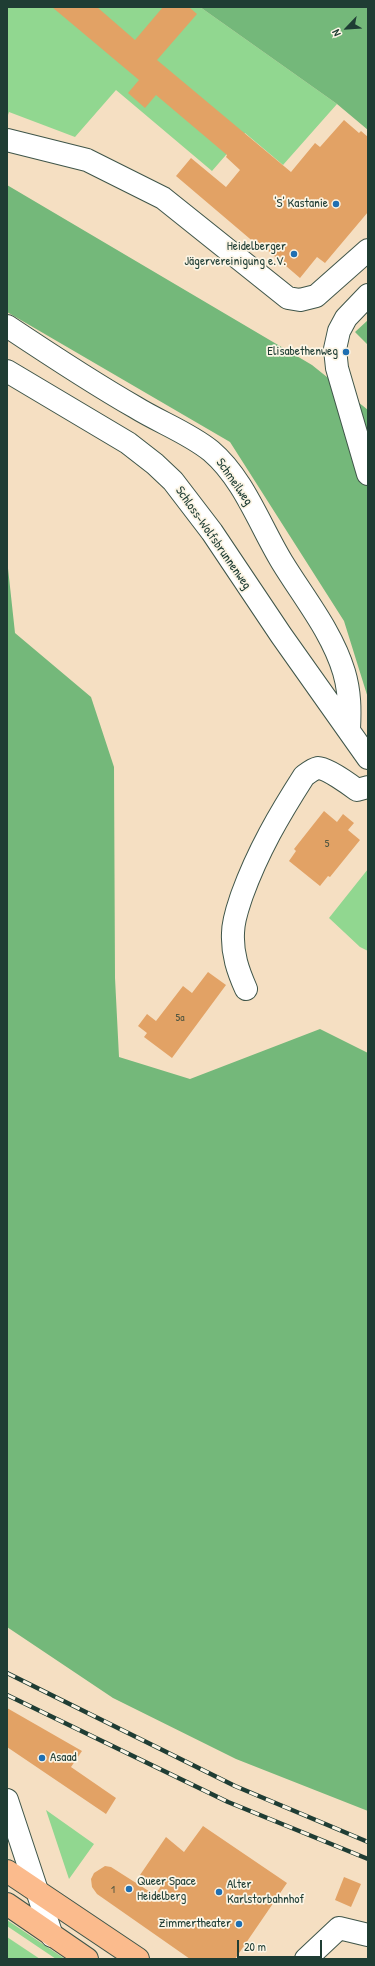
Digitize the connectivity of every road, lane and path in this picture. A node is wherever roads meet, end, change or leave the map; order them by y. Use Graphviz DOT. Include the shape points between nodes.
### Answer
graph roads {
  1 [pos="7,140"];
  2 [pos="368,250"];
  3 [pos="368,295"];
  4 [pos="7,326"];
  5 [pos="7,371"];
  6 [pos="368,474"];
  7 [pos="349,729"];
  8 [pos="368,758"];
  9 [pos="368,787"];
  10 [pos="246,989"];
  11 [pos="7,1800"];
  12 [pos="7,1871"];
  13 [pos="38,1893"];
  14 [pos="7,1904"];
  15 [pos="368,1934"];
  16 [pos="52,1936"];
  17 [pos="87,1959"];
  18 [pos="138,1959"];
  19 [pos="306,1959"];
  1 -- 2 [label="street" via="87,160 163,198 288,298 300,300 316,296"];
  3 -- 6 [label="street" via="346,318 335,349 339,376"];
  4 -- 7 [label="street, Schmeilweg" via="77,373 204,446 226,466 336,650 349,691"];
  5 -- 7 [label="street, Schloss-Wolfsbrunnenweg" via="128,443 156,464 173,481 212,532 281,635"];
  7 -- 8 [label="street, Schloss-Wolfsbrunnenweg"];
  9 -- 10 [label="street" via="357,790 318,768 304,776 279,815 250,873 236,912 232,932 238,972"];
  11 -- 13 [label="street"];
  12 -- 13 [label="main road"];
  13 -- 16 [label="street"];
  13 -- 18 [label="main road"];
  14 -- 16 [label="main road"];
  15 -- 19 [label="street" via="339,1928"];
  16 -- 17 [label="main road"];
}
